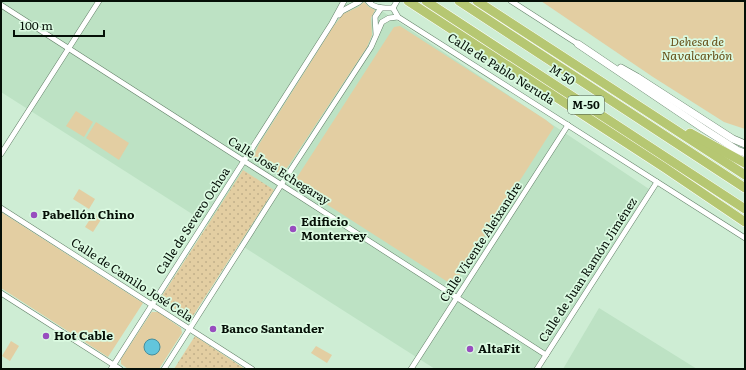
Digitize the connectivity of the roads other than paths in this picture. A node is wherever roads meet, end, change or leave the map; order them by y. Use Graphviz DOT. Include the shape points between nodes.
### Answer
graph roads {
  1 [pos="99,1"];
  2 [pos="344,1"];
  3 [pos="360,1"];
  4 [pos="368,1"];
  5 [pos="397,1"];
  6 [pos="408,1"];
  7 [pos="426,1"];
  8 [pos="458,1"];
  9 [pos="477,1"];
  10 [pos="511,1"];
  11 [pos="1,5"];
  12 [pos="381,8"];
  13 [pos="393,8"];
  14 [pos="398,17"];
  15 [pos="332,23"];
  16 [pos="376,35"];
  17 [pos="578,44"];
  18 [pos="68,49"];
  19 [pos="588,73"];
  20 [pos="568,125"];
  21 [pos="745,144"];
  22 [pos="745,153"];
  23 [pos="1,154"];
  24 [pos="244,161"];
  25 [pos="745,163"];
  26 [pos="745,175"];
  27 [pos="657,182"];
  28 [pos="281,185"];
  29 [pos="745,188"];
  30 [pos="1,208"];
  31 [pos="745,209"];
  32 [pos="745,222"];
  33 [pos="745,238"];
  34 [pos="1,293"];
  35 [pos="457,298"];
  36 [pos="152,304"];
  37 [pos="190,329"];
  38 [pos="546,355"];
  39 [pos="113,367"];
  40 [pos="120,369"];
  41 [pos="164,369"];
  42 [pos="252,369"];
  43 [pos="411,369"];
  44 [pos="537,369"];
  1 -- 18 [label="street"];
  2 -- 15 [label="street, Calle de Severo Ochoa"];
  3 -- 15 [label="street, Calle de Severo Ochoa" via="342,10"];
  4 -- 12 [label="street"];
  5 -- 13 [label="street"];
  6 -- 32 [label="highway"];
  7 -- 31 [label="highway, M 50 / M-50"];
  8 -- 29 [label="highway, M-50"];
  9 -- 19 [label="highway"];
  10 -- 17 [label="street"];
  11 -- 18 [label="street, Calle José Echegaray"];
  12 -- 13 [label="street"];
  12 -- 16 [label="street" via="375,17"];
  13 -- 14 [label="street, Calle de Pablo Neruda"];
  14 -- 16 [label="street" via="382,22"];
  14 -- 20 [label="street, Calle de Pablo Neruda"];
  15 -- 24 [label="street, Calle de Severo Ochoa"];
  16 -- 28 [label="street" via="371,47"];
  17 -- 21 [label="street"];
  17 -- 22 [label="street" via="704,129"];
  18 -- 23 [label="street"];
  18 -- 24 [label="street, Calle José Echegaray"];
  19 -- 25 [label="highway"];
  19 -- 26 [label="highway"];
  20 -- 27 [label="street, Calle de Pablo Neruda"];
  20 -- 35 [label="street, Calle Vicente Aleixandre"];
  24 -- 28 [label="street, Calle José Echegaray"];
  24 -- 36 [label="street, Calle de Severo Ochoa"];
  27 -- 33 [label="street, Calle de Pablo Neruda"];
  27 -- 38 [label="street, Calle de Juan Ramón Jiménez"];
  28 -- 35 [label="street, Calle José Echegaray"];
  28 -- 37 [label="street"];
  30 -- 36 [label="street, Calle de Camilo José Cela"];
  34 -- 39 [label="street"];
  35 -- 38 [label="street, Calle José Echegaray"];
  35 -- 43 [label="street, Calle Vicente Aleixandre"];
  36 -- 37 [label="street, Calle de Camilo José Cela"];
  36 -- 39 [label="street, Calle de Severo Ochoa"];
  37 -- 41 [label="street"];
  37 -- 42 [label="street, Calle de Camilo José Cela"];
  38 -- 44 [label="street, Calle de Juan Ramón Jiménez"];
  39 -- 40 [label="street"];
}
